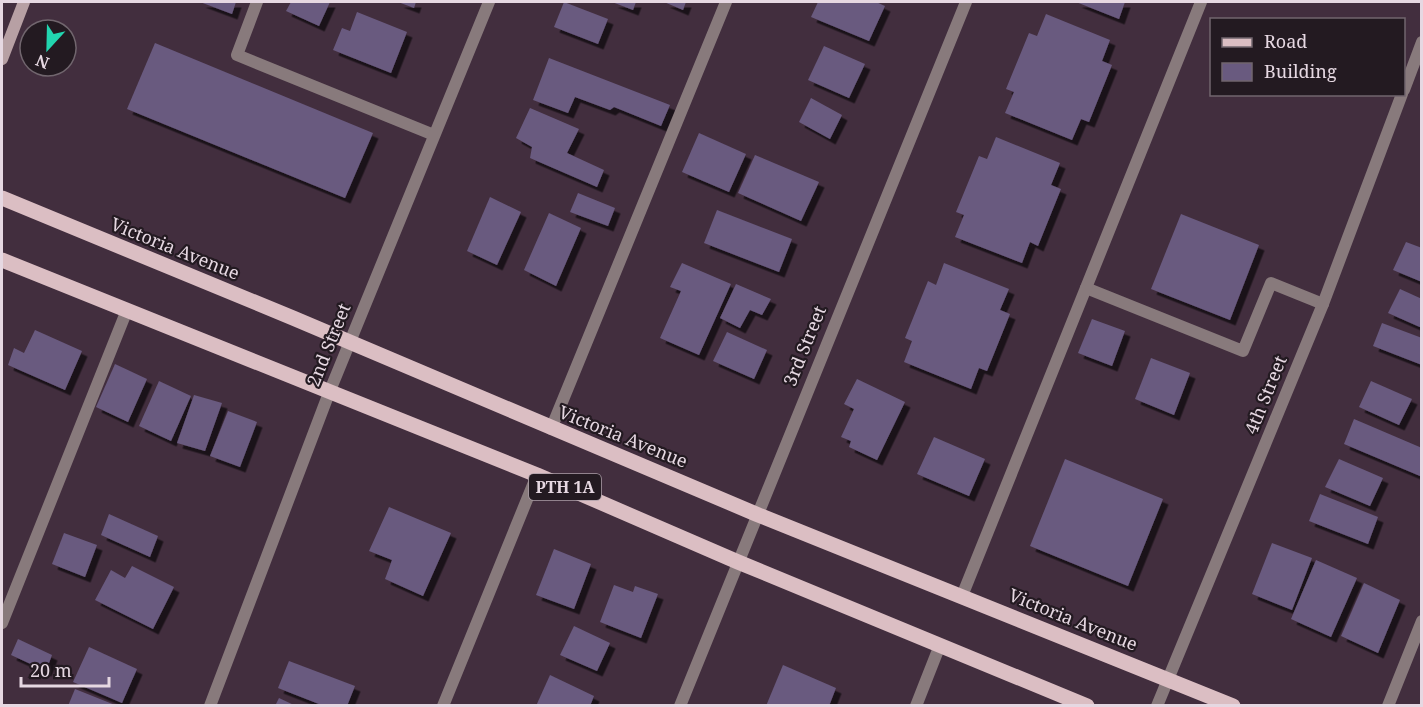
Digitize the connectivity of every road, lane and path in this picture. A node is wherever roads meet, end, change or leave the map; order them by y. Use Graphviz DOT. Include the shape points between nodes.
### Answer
graph roads {
  1 [pos="24,2"];
  2 [pos="257,2"];
  3 [pos="489,2"];
  4 [pos="726,2"];
  5 [pos="966,2"];
  6 [pos="1201,2"];
  7 [pos="1422,42"];
  8 [pos="2,59"];
  9 [pos="1405,87"];
  10 [pos="1401,96"];
  11 [pos="434,135"];
  12 [pos="2,198"];
  13 [pos="2,261"];
  14 [pos="1086,288"];
  15 [pos="1323,304"];
  16 [pos="127,310"];
  17 [pos="350,342"];
  18 [pos="329,393"];
  19 [pos="551,429"];
  20 [pos="537,475"];
  21 [pos="756,514"];
  22 [pos="738,562"];
  23 [pos="962,596"];
  24 [pos="1422,621"];
  25 [pos="2,623"];
  26 [pos="940,645"];
  27 [pos="1169,679"];
  28 [pos="210,705"];
  29 [pos="443,705"];
  30 [pos="680,705"];
  31 [pos="916,705"];
  32 [pos="1088,705"];
  33 [pos="1157,705"];
  34 [pos="1233,705"];
  35 [pos="1388,705"];
  1 -- 8 [label="main road"];
  2 -- 11 [label="street" via="237,55"];
  3 -- 11 [label="street, 2nd Street"];
  4 -- 19 [label="street"];
  5 -- 21 [label="street, 3rd Street"];
  6 -- 14 [label="street"];
  7 -- 9 [label="street"];
  10 -- 15 [label="street, 4th Street"];
  11 -- 17 [label="street, 2nd Street"];
  12 -- 17 [label="main road, Victoria Avenue / PTH 1A"];
  13 -- 16 [label="main road, PTH 1A"];
  14 -- 15 [label="street" via="1243,351 1271,283"];
  14 -- 23 [label="street"];
  15 -- 27 [label="street, 4th Street"];
  16 -- 18 [label="main road, PTH 1A"];
  16 -- 25 [label="street"];
  17 -- 18 [label="street, 2nd Street"];
  17 -- 19 [label="main road, Victoria Avenue / PTH 1A"];
  18 -- 20 [label="main road, PTH 1A"];
  18 -- 28 [label="street, 2nd Street"];
  19 -- 21 [label="main road, Victoria Avenue / PTH 1A"];
  20 -- 22 [label="main road, PTH 1A"];
  20 -- 29 [label="street"];
  21 -- 22 [label="street, 3rd Street"];
  21 -- 23 [label="main road, Victoria Avenue / PTH 1A"];
  22 -- 26 [label="main road, PTH 1A"];
  22 -- 30 [label="street, 3rd Street"];
  23 -- 27 [label="main road, Victoria Avenue / PTH 1A"];
  24 -- 35 [label="street"];
  26 -- 31 [label="street"];
  26 -- 32 [label="main road, PTH 1A"];
  27 -- 33 [label="street, 4th Street"];
  27 -- 34 [label="main road, Victoria Avenue / PTH 1A"];
}
